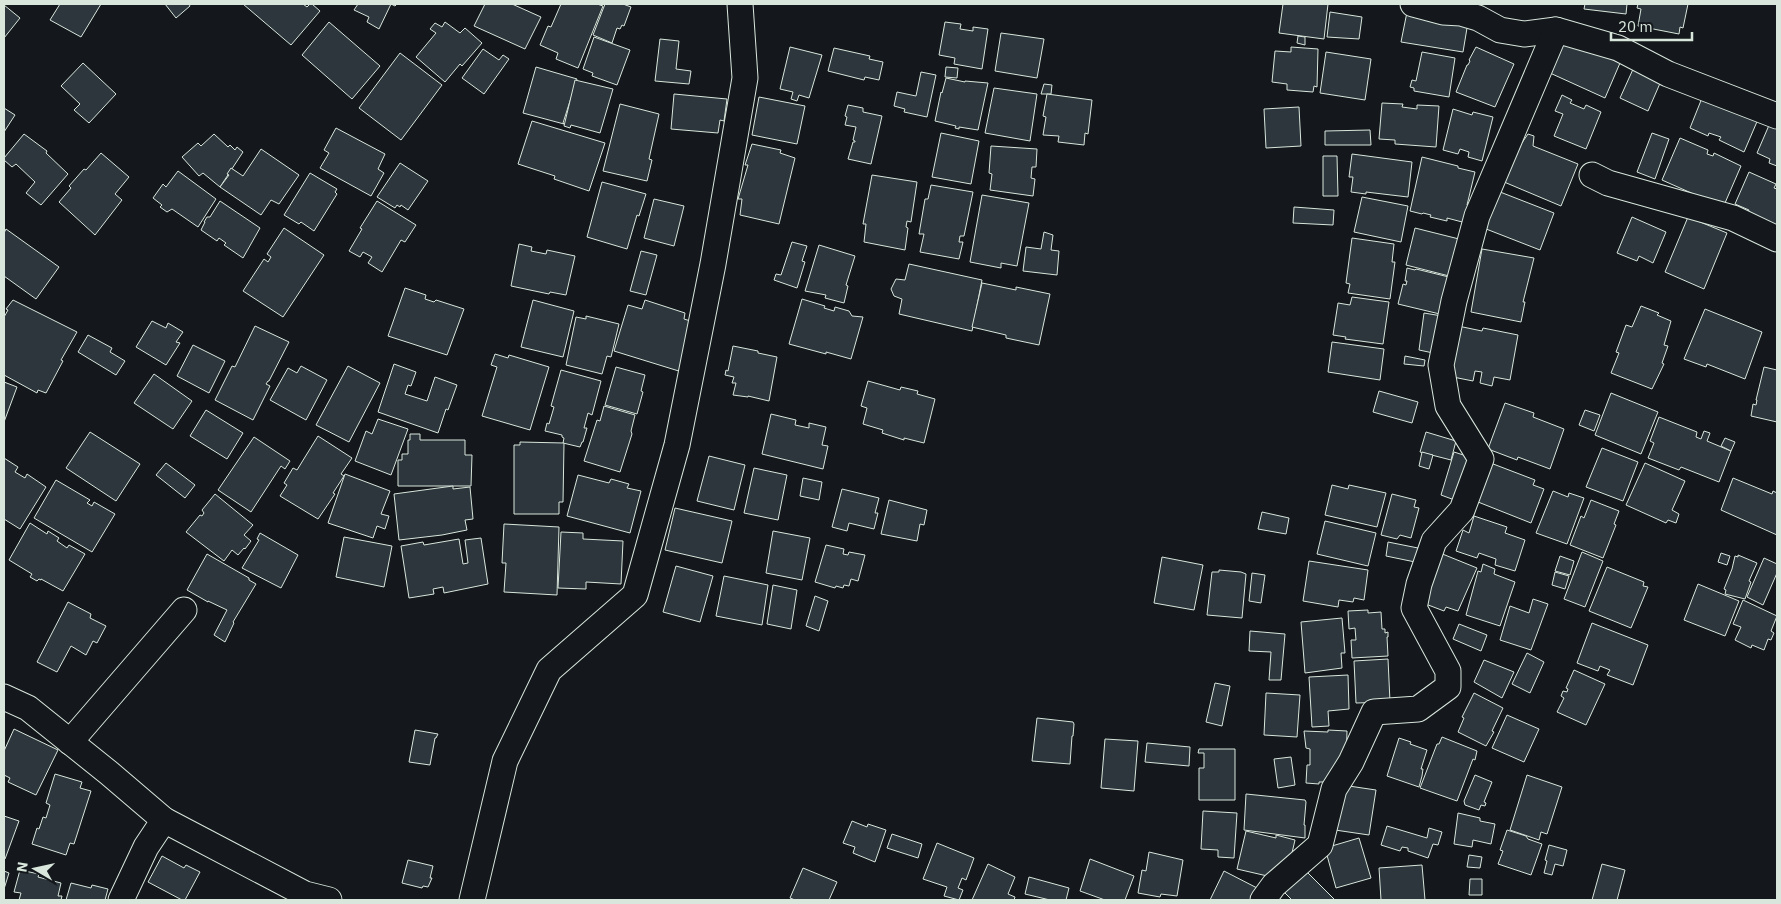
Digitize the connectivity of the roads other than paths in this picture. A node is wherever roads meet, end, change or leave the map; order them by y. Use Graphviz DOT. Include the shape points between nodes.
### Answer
graph roads {
  1 [pos="740,4"];
  2 [pos="1413,4"];
  3 [pos="1556,30"];
  4 [pos="1777,116"];
  5 [pos="1592,175"];
  6 [pos="1777,239"];
  7 [pos="184,610"];
  8 [pos="4,697"];
  9 [pos="70,742"];
  10 [pos="164,820"];
  11 [pos="121,900"];
  12 [pos="329,900"];
  13 [pos="472,900"];
  14 [pos="1263,900"];
  1 -- 13 [label="street" via="744,78 713,264 677,444 635,596 549,670 505,761"];
  2 -- 3 [label="street" via="1444,12 1461,12 1500,30 1524,34"];
  3 -- 4 [label="street" via="1618,48 1668,74"];
  3 -- 14 [label="street" via="1477,216 1441,365 1448,406 1481,459 1462,510 1434,541 1414,608 1448,671 1448,688 1418,709 1374,712 1334,790 1320,845 1274,885"];
  5 -- 6 [label="street" via="1608,183 1733,218"];
  7 -- 9 [label="street"];
  8 -- 9 [label="street" via="28,708"];
  9 -- 10 [label="street"];
  10 -- 11 [label="street" via="146,847"];
  10 -- 12 [label="street" via="306,894"];
}
